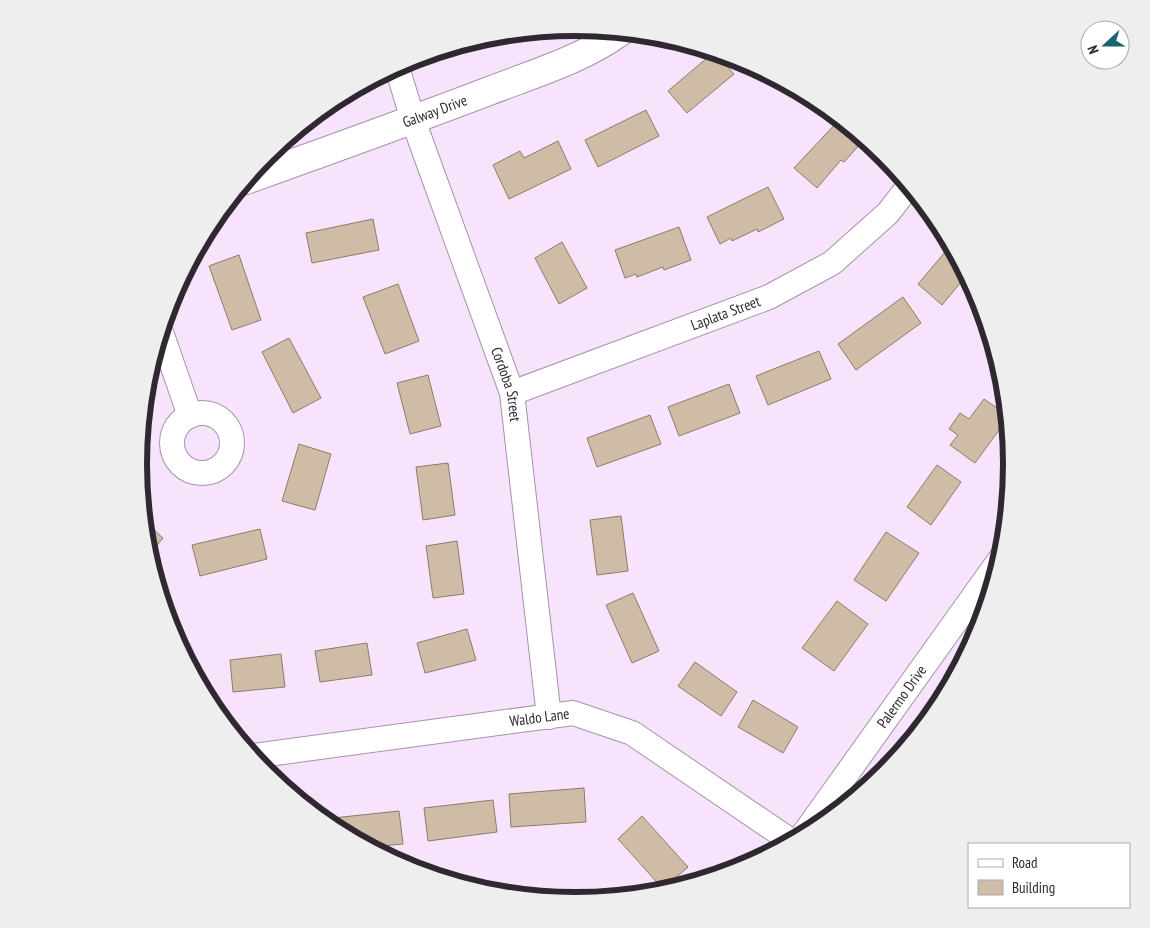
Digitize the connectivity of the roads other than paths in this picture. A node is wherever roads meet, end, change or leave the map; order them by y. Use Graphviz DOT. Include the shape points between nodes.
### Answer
graph roads {
  1 [pos="611,38"];
  2 [pos="399,74"];
  3 [pos="413,120"];
  4 [pos="260,175"];
  5 [pos="905,192"];
  6 [pos="165,343"];
  7 [pos="512,393"];
  8 [pos="190,416"];
  9 [pos="988,575"];
  10 [pos="550,717"];
  11 [pos="262,755"];
  12 [pos="814,819"];
  13 [pos="784,837"];
  1 -- 3 [label="street, Galway Drive" via="552,67"];
  2 -- 3 [label="street, Cordoba Street"];
  3 -- 4 [label="street, Galway Drive"];
  3 -- 7 [label="street, Cordoba Street"];
  5 -- 7 [label="street, Laplata Street" via="888,213 832,262 769,297"];
  6 -- 8 [label="street"];
  7 -- 10 [label="street, Cordoba Street"];
  9 -- 12 [label="street, Palermo Drive"];
  10 -- 11 [label="street, Waldo Lane"];
  10 -- 13 [label="street, Waldo Lane" via="573,713 632,733"];
}
